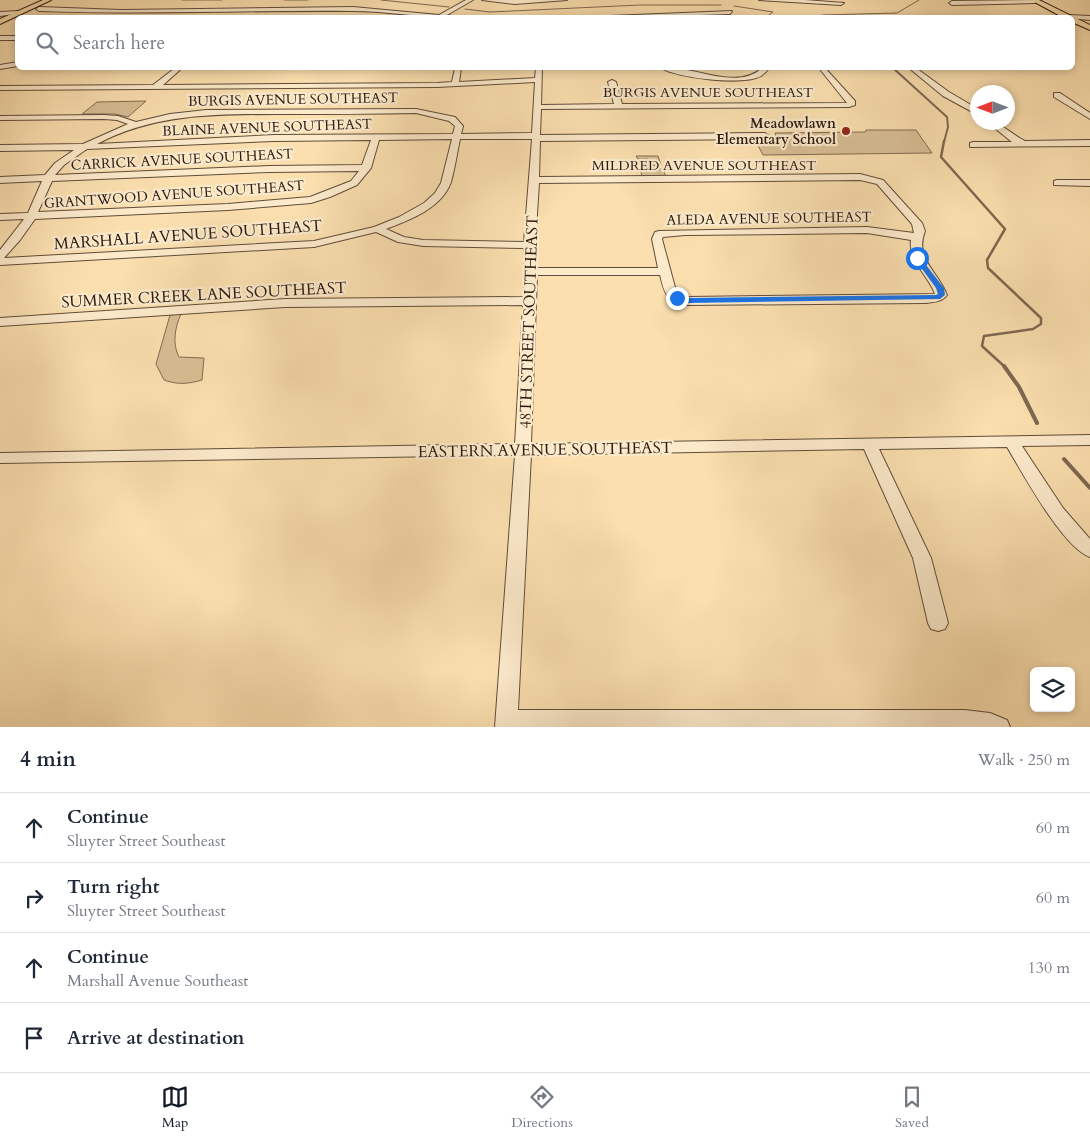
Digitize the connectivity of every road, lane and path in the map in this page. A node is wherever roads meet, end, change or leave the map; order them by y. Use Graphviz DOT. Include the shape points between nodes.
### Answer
graph roads {
  1 [pos="48,0"];
  2 [pos="57,0"];
  3 [pos="470,0"];
  4 [pos="485,0"];
  5 [pos="564,0"];
  6 [pos="762,0"];
  7 [pos="1035,0"];
  8 [pos="841,3"];
  9 [pos="952,3"];
  10 [pos="729,4"];
  11 [pos="38,7"];
  12 [pos="250,11"];
  13 [pos="384,11"];
  14 [pos="730,12"];
  15 [pos="0,14"];
  16 [pos="22,15"];
  17 [pos="245,15"];
  18 [pos="375,15"];
  19 [pos="421,15"];
  20 [pos="443,15"];
  21 [pos="684,15"];
  22 [pos="734,15"];
  23 [pos="1065,15"];
  24 [pos="15,16"];
  25 [pos="15,18"];
  26 [pos="1075,18"];
  27 [pos="1090,18"];
  28 [pos="15,19"];
  29 [pos="1075,20"];
  30 [pos="0,22"];
  31 [pos="0,27"];
  32 [pos="1090,28"];
  33 [pos="0,38"];
  34 [pos="15,38"];
  35 [pos="15,64"];
  36 [pos="0,67"];
  37 [pos="176,70"];
  38 [pos="458,70"];
  39 [pos="539,70"];
  40 [pos="672,70"];
  41 [pos="764,70"];
  42 [pos="824,70"];
  43 [pos="915,70"];
  44 [pos="539,80"];
  45 [pos="612,82"];
  46 [pos="455,84"];
  47 [pos="155,87"];
  48 [pos="0,88"];
  49 [pos="1057,95"];
  50 [pos="537,107"];
  51 [pos="619,107"];
  52 [pos="970,108"];
  53 [pos="1090,117"];
  54 [pos="0,118"];
  55 [pos="134,124"];
  56 [pos="1001,130"];
  57 [pos="456,136"];
  58 [pos="765,136"];
  59 [pos="376,137"];
  60 [pos="536,137"];
  61 [pos="1090,143"];
  62 [pos="1030,144"];
  63 [pos="972,146"];
  64 [pos="0,148"];
  65 [pos="82,148"];
  66 [pos="366,168"];
  67 [pos="48,179"];
  68 [pos="873,179"];
  69 [pos="0,180"];
  70 [pos="534,180"];
  71 [pos="1057,183"];
  72 [pos="1090,183"];
  73 [pos="0,217"];
  74 [pos="30,217"];
  75 [pos="377,229"];
  76 [pos="916,237"];
  77 [pos="529,245"];
  78 [pos="0,256"];
  79 [pos="0,262"];
  80 [pos="664,271"];
  81 [pos="531,272"];
  82 [pos="853,299"];
  83 [pos="529,301"];
  84 [pos="0,322"];
  85 [pos="1090,440"];
  86 [pos="1011,441"];
  87 [pos="869,443"];
  88 [pos="523,449"];
  89 [pos="0,458"];
  90 [pos="1090,550"];
  91 [pos="938,623"];
  92 [pos="507,724"];
  93 [pos="628,724"];
  94 [pos="999,727"];
  1 -- 11 [label="main road"];
  2 -- 11 [label="main road"];
  3 -- 20 [label="street"];
  4 -- 5 [label="street"];
  6 -- 8 [label="street"];
  7 -- 9 [label="street"];
  7 -- 23 [label="main road"];
  10 -- 14 [label="street"];
  11 -- 12 [label="street" via="107,12"];
  11 -- 16 [label="main road"];
  12 -- 13 [label="street"];
  12 -- 17 [label="street"];
  13 -- 18 [label="street"];
  13 -- 19 [label="street"];
  14 -- 21 [label="street"];
  14 -- 22 [label="street"];
  15 -- 24 [label="street"];
  25 -- 30 [label="main road"];
  26 -- 27 [label="street"];
  28 -- 31 [label="main road"];
  29 -- 32 [label="main road"];
  33 -- 34 [label="street"];
  35 -- 36 [label="street"];
  37 -- 47 [label="street"];
  38 -- 46 [label="street"];
  39 -- 44 [label="street, 48TH STREET SOUTHEAST"];
  40 -- 41 [label="street" via="717,78 749,76"];
  42 -- 51 [label="street, BURGIS AVENUE SOUTHEAST" via="852,103"];
  43 -- 52 [label="street"];
  44 -- 46 [label="street"];
  44 -- 50 [label="street, 48TH STREET SOUTHEAST"];
  45 -- 51 [label="street"];
  46 -- 47 [label="street"];
  47 -- 48 [label="street"];
  49 -- 53 [label="street"];
  50 -- 51 [label="street, BURGIS AVENUE SOUTHEAST"];
  50 -- 60 [label="street, 48TH STREET SOUTHEAST"];
  54 -- 55 [label="street, BURGIS AVENUE SOUTHEAST" via="104,117"];
  55 -- 57 [label="street, BURGIS AVENUE SOUTHEAST" via="206,112 406,111 452,119 459,126"];
  55 -- 65 [label="street" via="106,134"];
  56 -- 62 [label="street" via="1013,140"];
  57 -- 59 [label="street, BLAINE AVENUE SOUTHEAST"];
  57 -- 60 [label="street, BLAINE AVENUE SOUTHEAST"];
  57 -- 75 [label="street, MARSHALL AVENUE SOUTHEAST" via="446,183 440,194 403,219"];
  58 -- 60 [label="street, BLAINE AVENUE SOUTHEAST"];
  59 -- 65 [label="street, BLAINE AVENUE SOUTHEAST" via="274,138"];
  59 -- 66 [label="street, GRANTWOOD AVENUE SOUTHEAST"];
  60 -- 70 [label="street, 48TH STREET SOUTHEAST"];
  61 -- 62 [label="street"];
  62 -- 63 [label="street"];
  64 -- 65 [label="street, BLAINE AVENUE SOUTHEAST"];
  65 -- 67 [label="street"];
  66 -- 67 [label="street, CARRICK AVENUE SOUTHEAST"];
  66 -- 74 [label="street, GRANTWOOD AVENUE SOUTHEAST" via="354,183 342,190 295,202"];
  67 -- 69 [label="street, CARRICK AVENUE SOUTHEAST"];
  67 -- 74 [label="street"];
  68 -- 70 [label="street, MILDRED AVENUE SOUTHEAST"];
  68 -- 76 [label="street" via="886,187 917,223 920,230"];
  70 -- 77 [label="street, 48TH STREET SOUTHEAST"];
  71 -- 72 [label="street"];
  73 -- 74 [label="street, GRANTWOOD AVENUE SOUTHEAST"];
  74 -- 78 [label="street" via="18,239"];
  75 -- 77 [label="street" via="402,240 424,243"];
  75 -- 79 [label="street, MARSHALL AVENUE SOUTHEAST" via="314,244"];
  76 -- 80 [label="street, ALEDA AVENUE SOUTHEAST" via="867,230 666,232 659,234 657,239"];
  76 -- 82 [label="street" via="917,258 942,295 925,299"];
  77 -- 81 [label="street, 48TH STREET SOUTHEAST"];
  80 -- 81 [label="street"];
  80 -- 82 [label="street" via="670,292 688,301"];
  81 -- 83 [label="street, 48TH STREET SOUTHEAST"];
  83 -- 84 [label="street, SUMMER CREEK LANE SOUTHEAST" via="285,303"];
  83 -- 88 [label="street, 48TH STREET SOUTHEAST"];
  85 -- 86 [label="street, EASTERN AVENUE SOUTHEAST"];
  86 -- 87 [label="street, EASTERN AVENUE SOUTHEAST"];
  86 -- 90 [label="street" via="1065,522"];
  87 -- 88 [label="street, EASTERN AVENUE SOUTHEAST"];
  87 -- 91 [label="street" via="919,551"];
  88 -- 89 [label="street, EASTERN AVENUE SOUTHEAST"];
  88 -- 92 [label="street, 48TH STREET SOUTHEAST"];
  92 -- 93 [label="street"];
  93 -- 94 [label="street" via="965,720"];
}
